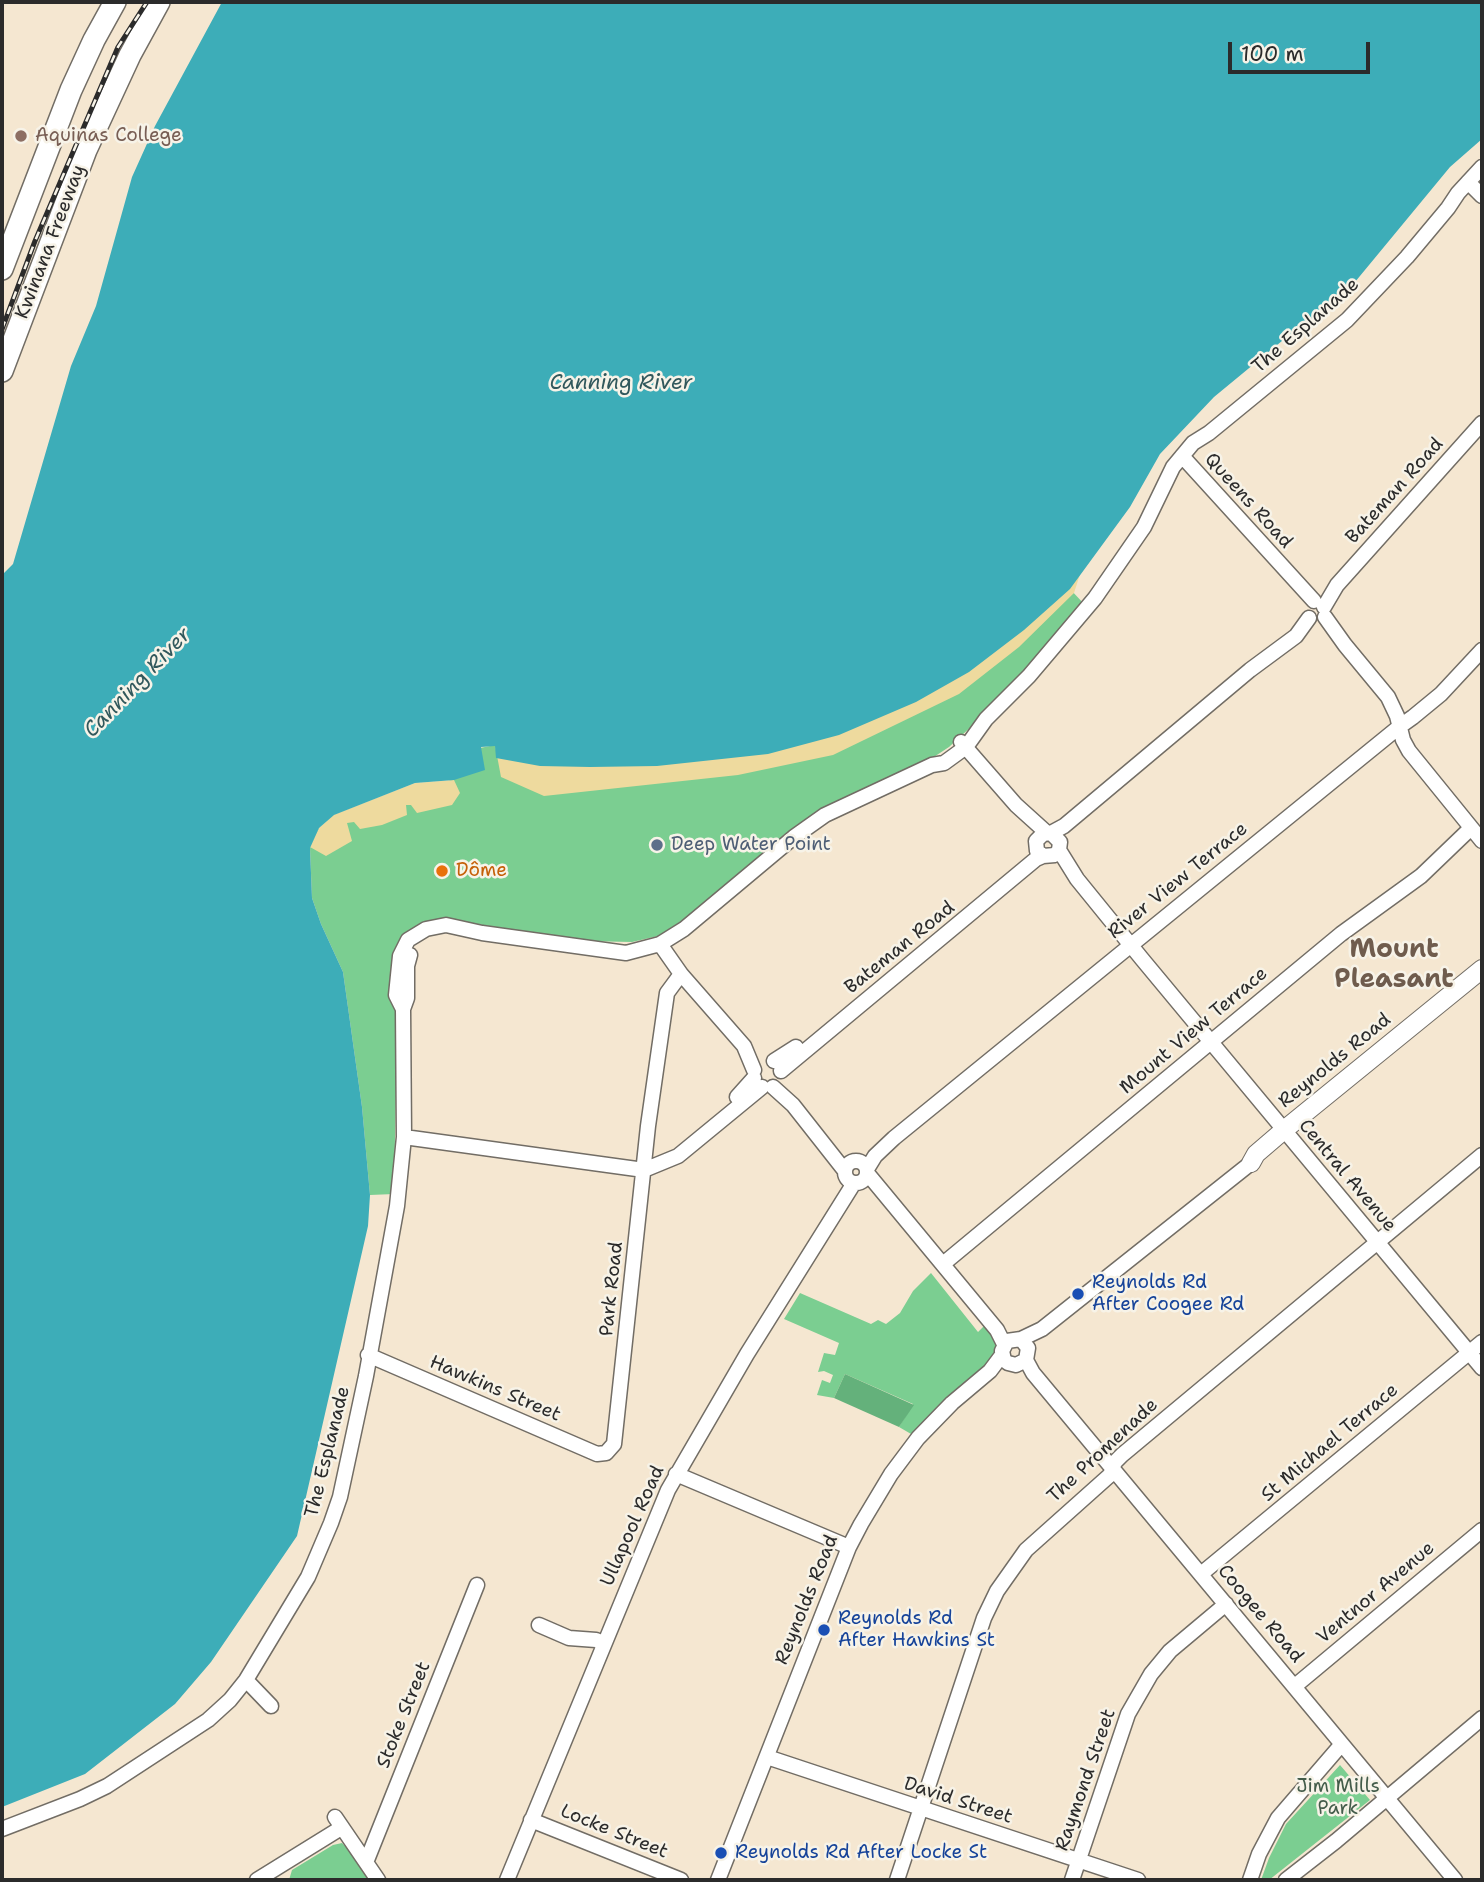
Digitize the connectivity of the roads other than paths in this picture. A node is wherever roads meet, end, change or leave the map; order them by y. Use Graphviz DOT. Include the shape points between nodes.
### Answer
graph roads {
  1 [pos="115,2"];
  2 [pos="159,2"];
  3 [pos="1482,167"];
  4 [pos="1477,186"];
  5 [pos="2,269"];
  6 [pos="2,370"];
  7 [pos="1482,423"];
  8 [pos="1184,459"];
  9 [pos="1317,612"];
  10 [pos="1482,650"];
  11 [pos="1399,727"];
  12 [pos="964,744"];
  13 [pos="1472,828"];
  14 [pos="1482,841"];
  15 [pos="1048,844"];
  16 [pos="660,944"];
  17 [pos="1130,944"];
  18 [pos="1482,969"];
  19 [pos="681,974"];
  20 [pos="1482,979"];
  21 [pos="1450,1001"];
  22 [pos="1211,1042"];
  23 [pos="768,1074"];
  24 [pos="648,1126"];
  25 [pos="1286,1133"];
  26 [pos="404,1137"];
  27 [pos="1482,1155"];
  28 [pos="661,1156"];
  29 [pos="1251,1163"];
  30 [pos="645,1166"];
  31 [pos="856,1172"];
  32 [pos="1376,1242"];
  33 [pos="943,1264"];
  34 [pos="1482,1342"];
  35 [pos="1469,1353"];
  36 [pos="1017,1354"];
  37 [pos="368,1355"];
  38 [pos="1482,1368"];
  39 [pos="606,1453"];
  40 [pos="1112,1469"];
  41 [pos="676,1474"];
  42 [pos="1482,1530"];
  43 [pos="849,1547"];
  44 [pos="1201,1574"];
  45 [pos="477,1585"];
  46 [pos="1226,1604"];
  47 [pos="538,1625"];
  48 [pos="603,1643"];
  49 [pos="246,1680"];
  50 [pos="1295,1686"];
  51 [pos="271,1706"];
  52 [pos="1482,1718"];
  53 [pos="1341,1745"];
  54 [pos="767,1757"];
  55 [pos="1387,1798"];
  56 [pos="920,1810"];
  57 [pos="531,1820"];
  58 [pos="2,1829"];
  59 [pos="366,1860"];
  60 [pos="1079,1860"];
  61 [pos="274,1876"];
  62 [pos="257,1880"];
  63 [pos="378,1880"];
  64 [pos="507,1880"];
  65 [pos="681,1880"];
  66 [pos="718,1880"];
  67 [pos="897,1880"];
  68 [pos="1072,1880"];
  69 [pos="1139,1880"];
  70 [pos="1250,1880"];
  71 [pos="1286,1880"];
  72 [pos="1455,1880"];
  1 -- 5 [label="highway, Kwinana Freeway" via="71,90"];
  2 -- 6 [label="highway, Kwinana Freeway" via="86,150"];
  3 -- 4 [label="street, The Esplanade"];
  4 -- 8 [label="street, The Esplanade" via="1458,193 1348,320 1193,443"];
  7 -- 9 [label="street, Bateman Road"];
  8 -- 9 [label="street, Queens Road"];
  8 -- 12 [label="street, The Esplanade" via="1173,467 1144,527 1095,598"];
  9 -- 11 [label="street, Queens Road" via="1388,697"];
  9 -- 15 [label="street, Bateman Road" via="1304,636"];
  10 -- 11 [label="street, River View Terrace" via="1441,694"];
  11 -- 13 [label="street, Queens Road" via="1409,751"];
  11 -- 17 [label="street, River View Terrace"];
  12 -- 15 [label="street, Central Avenue"];
  12 -- 16 [label="street, The Esplanade" via="944,763 825,815 793,836"];
  13 -- 14 [label="street, Queens Road"];
  13 -- 22 [label="street, Mount View Terrace" via="1421,876 1341,934"];
  15 -- 17 [label="street, Central Avenue"];
  15 -- 23 [label="street, Bateman Road" via="1036,859"];
  16 -- 19 [label="street, Coogee Road"];
  16 -- 26 [label="street, The Esplanade" via="626,953 446,925 426,929 408,940 396,982 403,1009"];
  17 -- 22 [label="street, Central Avenue"];
  17 -- 31 [label="street, River View Terrace"];
  18 -- 21 [label="main road, Reynolds Road"];
  19 -- 23 [label="street, Coogee Road"];
  19 -- 24 [label="street, Park Road" via="667,993"];
  20 -- 21 [label="main road, Reynolds Road"];
  21 -- 25 [label="main road, Reynolds Road"];
  22 -- 25 [label="street, Central Avenue"];
  22 -- 33 [label="street, Mount View Terrace"];
  23 -- 28 [label="street, Bateman Road"];
  23 -- 30 [label="street, Bateman Road" via="678,1156"];
  23 -- 31 [label="street, Coogee Road" via="829,1149"];
  24 -- 28 [label="street" via="650,1142"];
  24 -- 30 [label="street, Park Road"];
  25 -- 29 [label="main road, Reynolds Road" via="1260,1160"];
  25 -- 32 [label="street, Central Avenue"];
  26 -- 30 [label="street, Bateman Road"];
  26 -- 37 [label="street, The Esplanade" via="397,1206"];
  27 -- 32 [label="street, The Promenade"];
  28 -- 30 [label="street, Bateman Road"];
  29 -- 36 [label="street, Reynolds Road" via="1042,1329"];
  30 -- 39 [label="street, Park Road" via="614,1444"];
  31 -- 33 [label="street, Coogee Road" via="887,1197"];
  31 -- 41 [label="street, Ullapool Road"];
  32 -- 35 [label="street, Central Avenue"];
  32 -- 40 [label="street, The Promenade" via="1122,1455"];
  33 -- 36 [label="street, Coogee Road"];
  34 -- 35 [label="street, St Michael Terrace"];
  35 -- 38 [label="street, Central Avenue"];
  35 -- 44 [label="street, St Michael Terrace"];
  36 -- 40 [label="street, Coogee Road"];
  36 -- 43 [label="street, Reynolds Road" via="952,1403 910,1448"];
  37 -- 39 [label="street, Hawkins Street" via="597,1454"];
  37 -- 49 [label="street, The Esplanade" via="331,1523 308,1577"];
  40 -- 44 [label="street, Coogee Road"];
  40 -- 56 [label="street, The Promenade" via="1026,1550 997,1591"];
  41 -- 43 [label="street"];
  41 -- 48 [label="street, Ullapool Road"];
  42 -- 50 [label="street, Ventnor Avenue"];
  43 -- 54 [label="street, Reynolds Road"];
  44 -- 46 [label="street, Coogee Road"];
  45 -- 59 [label="street, Stoke Street"];
  46 -- 50 [label="street, Coogee Road"];
  46 -- 60 [label="street, Raymond Street" via="1170,1651 1134,1703"];
  47 -- 48 [label="street" via="569,1638"];
  48 -- 57 [label="street, Ullapool Road"];
  49 -- 51 [label="street"];
  49 -- 58 [label="street, The Esplanade" via="208,1720 107,1786"];
  50 -- 53 [label="street, Coogee Road"];
  52 -- 55 [label="street"];
  53 -- 55 [label="street, Coogee Road"];
  53 -- 70 [label="street" via="1278,1818"];
  54 -- 56 [label="street, David Street"];
  54 -- 66 [label="street, Reynolds Road"];
  55 -- 71 [label="street"];
  55 -- 72 [label="street, Coogee Road"];
  56 -- 60 [label="street, David Street"];
  56 -- 67 [label="street, The Promenade"];
  57 -- 64 [label="street, Ullapool Road"];
  57 -- 65 [label="street, Locke Street"];
  59 -- 61 [label="street" via="338,1822"];
  59 -- 63 [label="street"];
  60 -- 68 [label="street, Raymond Street"];
  60 -- 69 [label="street, David Street"];
  61 -- 62 [label="street"];
}
